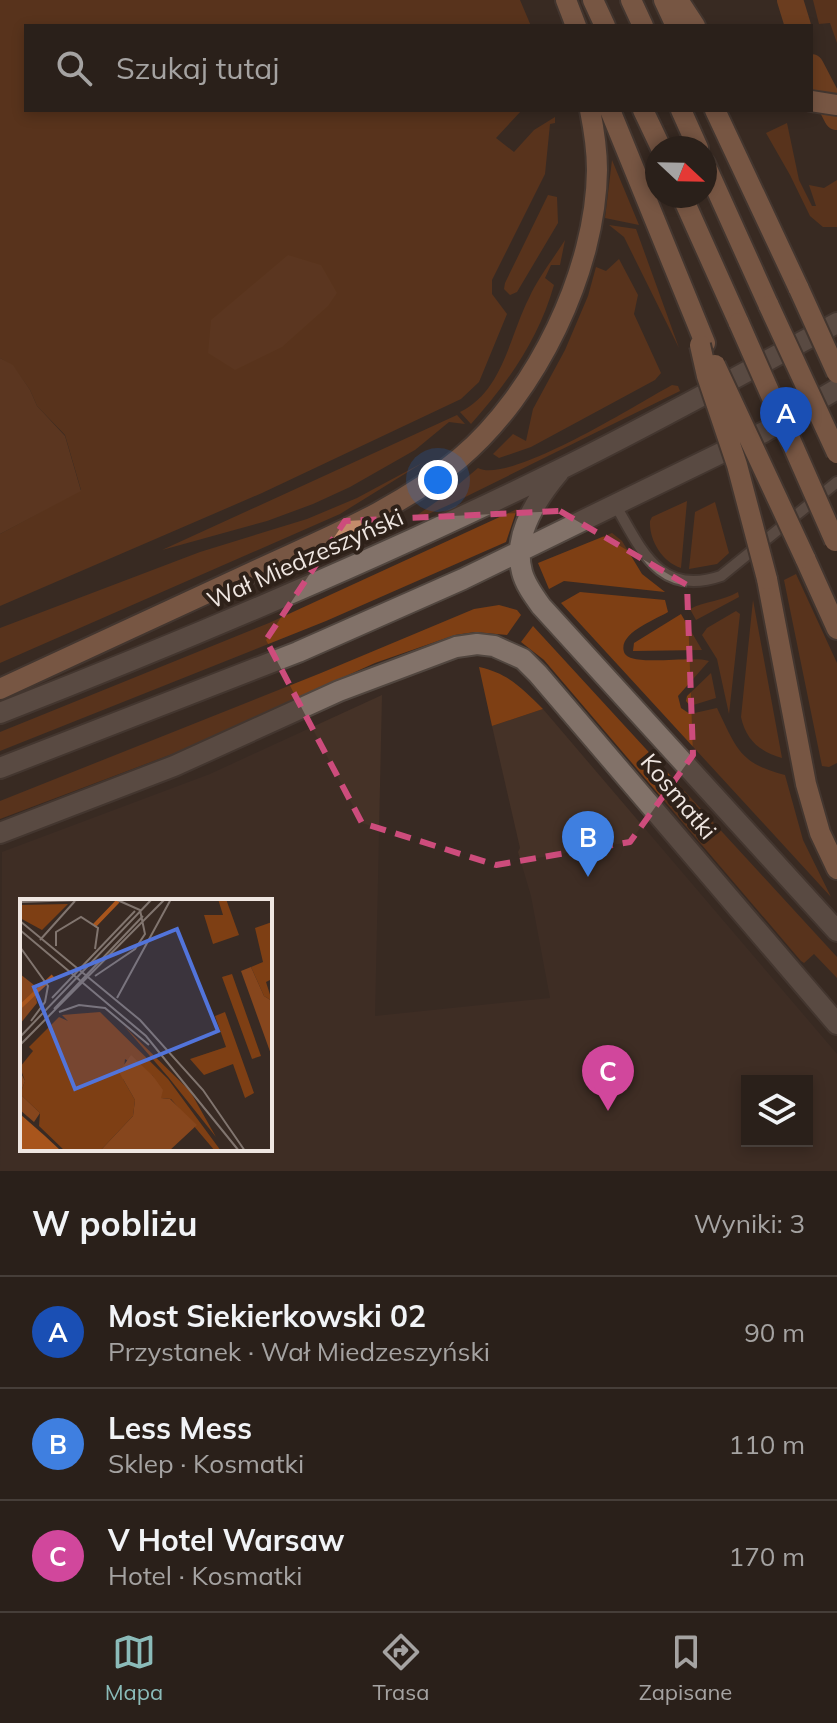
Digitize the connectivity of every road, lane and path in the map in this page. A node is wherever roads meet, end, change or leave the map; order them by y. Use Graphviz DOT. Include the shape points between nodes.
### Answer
graph roads {
  1 [pos="555,0"];
  2 [pos="566,0"];
  3 [pos="593,0"];
  4 [pos="631,0"];
  5 [pos="664,0"];
  6 [pos="678,0"];
  7 [pos="561,24"];
  8 [pos="575,24"];
  9 [pos="604,24"];
  10 [pos="642,24"];
  11 [pos="675,24"];
  12 [pos="694,24"];
  13 [pos="813,101"];
  14 [pos="837,105"];
  15 [pos="644,112"];
  16 [pos="682,112"];
  17 [pos="716,112"];
  18 [pos="601,113"];
  19 [pos="655,136"];
  20 [pos="693,136"];
  21 [pos="717,191"];
  22 [pos="687,208"];
  23 [pos="837,323"];
  24 [pos="702,344"];
  25 [pos="837,373"];
  26 [pos="837,389"];
  27 [pos="837,453"];
  28 [pos="561,469"];
  29 [pos="837,482"];
  30 [pos="616,506"];
  31 [pos="836,544"];
  32 [pos="519,553"];
  33 [pos="837,629"];
  34 [pos="0,689"];
  35 [pos="0,713"];
  36 [pos="0,768"];
  37 [pos="0,833"];
  38 [pos="837,869"];
  39 [pos="837,931"];
  40 [pos="837,1024"];
  1 -- 7 [label="main road"];
  2 -- 8 [label="main road"];
  3 -- 9 [label="main road"];
  4 -- 10 [label="main road"];
  5 -- 11 [label="main road"];
  6 -- 12 [label="main road"];
  13 -- 14 [label="main road"];
  15 -- 19 [label="main road"];
  16 -- 20 [label="main road"];
  17 -- 25 [label="main road, bridge"];
  18 -- 24 [label="main road"];
  18 -- 34 [label="main road" via="591,221 567,303 519,393 481,439 407,496 350,527"];
  21 -- 27 [label="main road, bridge"];
  22 -- 31 [label="main road, bridge"];
  23 -- 28 [label="main road, Wał Miedzeszyński"];
  24 -- 33 [label="main road, bridge"];
  24 -- 38 [label="main road, bridge" via="767,579 806,784"];
  26 -- 30 [label="main road"];
  28 -- 32 [label="main road" via="539,499"];
  28 -- 35 [label="main road, Wał Miedzeszyński" via="295,593"];
  29 -- 30 [label="lane" via="721,576 701,583 680,581 653,565"];
  30 -- 32 [label="main road"];
  32 -- 36 [label="main road" via="298,652"];
  32 -- 39 [label="main road" via="522,571 541,606"];
  37 -- 40 [label="main road, Kosmatki" via="174,766 339,691 456,647 494,646 523,659 538,674"];
}
